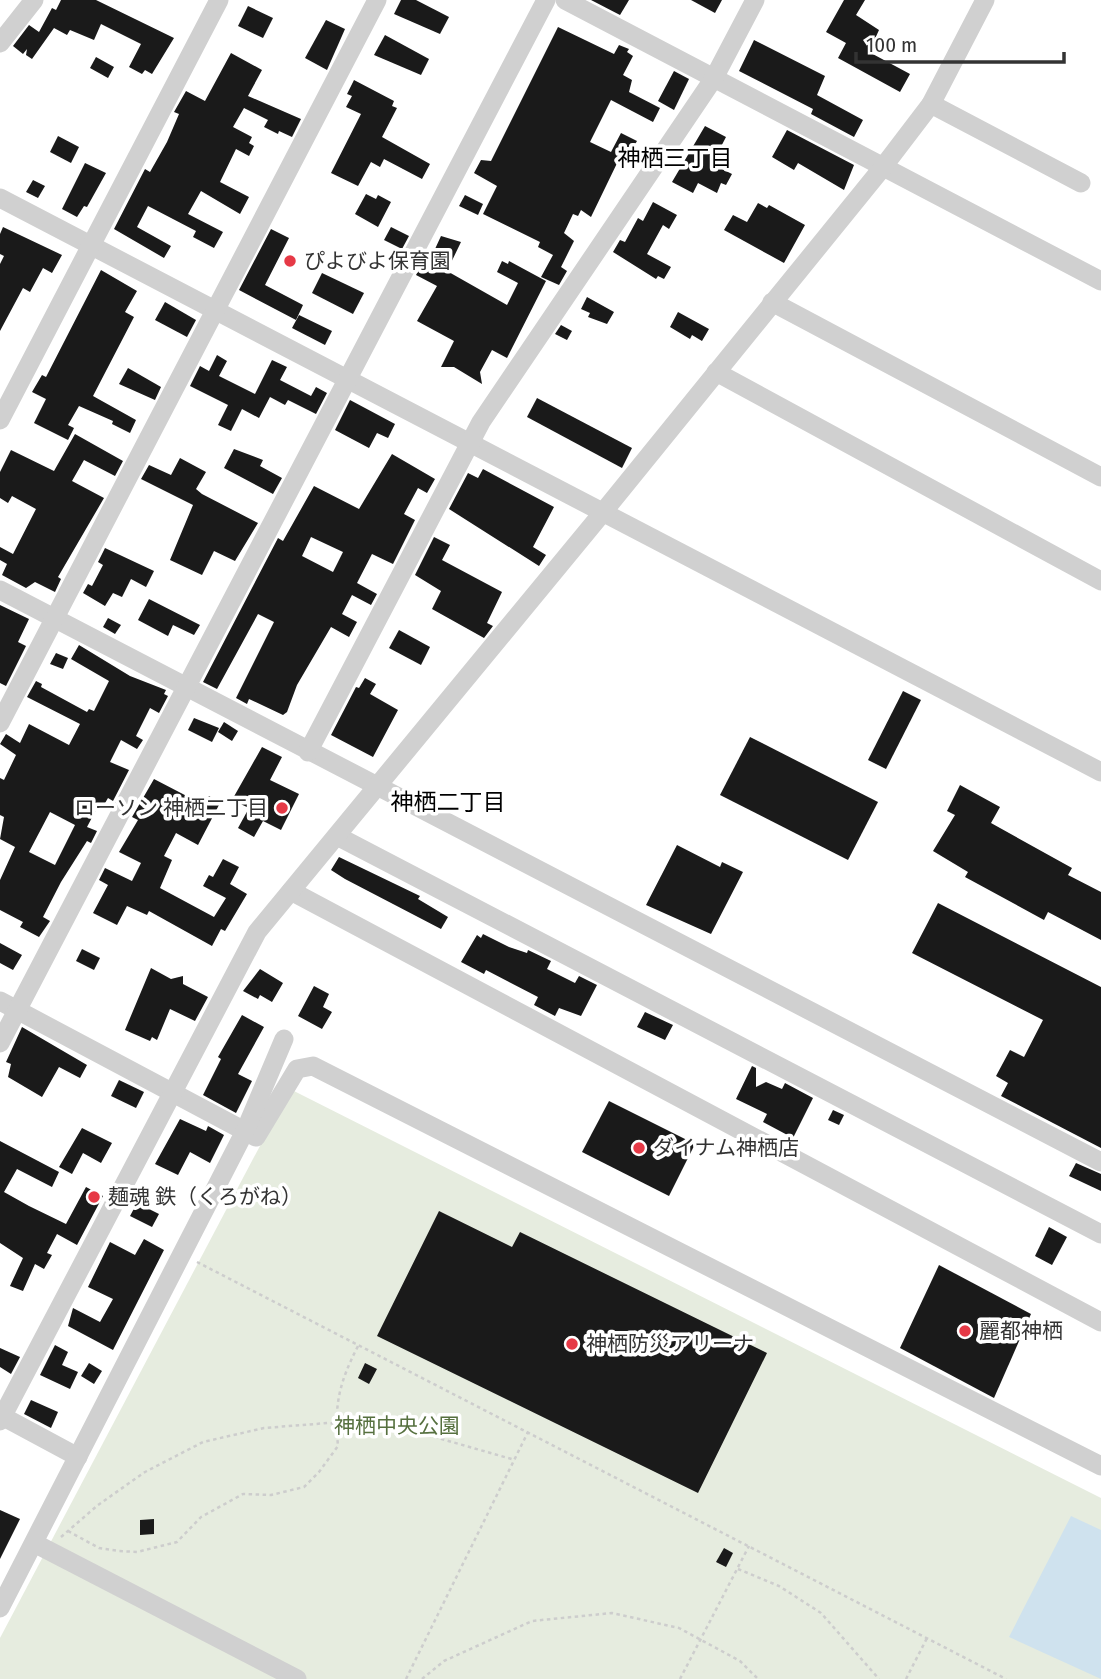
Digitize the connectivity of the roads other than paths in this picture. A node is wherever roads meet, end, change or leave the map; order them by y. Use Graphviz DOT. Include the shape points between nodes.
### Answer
graph roads {
  1 [pos="34,0"];
  2 [pos="219,0"];
  3 [pos="377,0"];
  4 [pos="546,0"];
  5 [pos="565,0"];
  6 [pos="755,0"];
  7 [pos="985,0"];
  8 [pos="0,43"];
  9 [pos="714,78"];
  10 [pos="931,104"];
  11 [pos="883,167"];
  12 [pos="1082,183"];
  13 [pos="0,198"];
  14 [pos="91,246"];
  15 [pos="1101,281"];
  16 [pos="772,302"];
  17 [pos="216,309"];
  18 [pos="716,372"];
  19 [pos="349,379"];
  20 [pos="0,420"];
  21 [pos="471,443"];
  22 [pos="1101,477"];
  23 [pos="604,512"];
  24 [pos="1101,581"];
  25 [pos="0,590"];
  26 [pos="54,619"];
  27 [pos="186,689"];
  28 [pos="0,723"];
  29 [pos="308,751"];
  30 [pos="1101,772"];
  31 [pos="378,786"];
  32 [pos="337,836"];
  33 [pos="291,891"];
  34 [pos="9,1006"];
  35 [pos="284,1039"];
  36 [pos="0,1043"];
  37 [pos="172,1092"];
  38 [pos="245,1131"];
  39 [pos="1101,1161"];
  40 [pos="1101,1234"];
  41 [pos="1101,1322"];
  42 [pos="1,1417"];
  43 [pos="78,1457"];
  44 [pos="1101,1466"];
  45 [pos="34,1543"];
  46 [pos="0,1608"];
  47 [pos="297,1679"];
  1 -- 8 [label="street"];
  2 -- 14 [label="street"];
  3 -- 17 [label="street"];
  4 -- 19 [label="street"];
  5 -- 9 [label="street"];
  6 -- 9 [label="street"];
  7 -- 10 [label="street"];
  9 -- 11 [label="street"];
  9 -- 21 [label="street"];
  10 -- 11 [label="street"];
  10 -- 12 [label="street"];
  11 -- 15 [label="street"];
  11 -- 16 [label="street"];
  13 -- 14 [label="street"];
  14 -- 17 [label="street"];
  14 -- 20 [label="street"];
  16 -- 18 [label="street"];
  16 -- 22 [label="street"];
  17 -- 19 [label="street"];
  17 -- 26 [label="street"];
  18 -- 23 [label="street"];
  18 -- 24 [label="street"];
  19 -- 21 [label="street"];
  19 -- 27 [label="street"];
  21 -- 23 [label="street"];
  21 -- 29 [label="street"];
  23 -- 30 [label="street"];
  23 -- 31 [label="street"];
  25 -- 26 [label="street"];
  26 -- 27 [label="street"];
  26 -- 28 [label="street"];
  27 -- 29 [label="street"];
  27 -- 34 [label="street"];
  29 -- 31 [label="street"];
  31 -- 32 [label="street"];
  31 -- 39 [label="street"];
  32 -- 33 [label="street"];
  32 -- 40 [label="street"];
  33 -- 37 [label="street" via="257,932"];
  33 -- 41 [label="street"];
  34 -- 36 [label="street"];
  34 -- 37 [label="street"];
  35 -- 38 [label="street"];
  37 -- 38 [label="street"];
  37 -- 42 [label="street"];
  38 -- 43 [label="street"];
  38 -- 44 [label="street" via="256,1137 297,1069 313,1066"];
  42 -- 43 [label="street"];
  43 -- 45 [label="street"];
  45 -- 46 [label="street"];
  45 -- 47 [label="street"];
}
